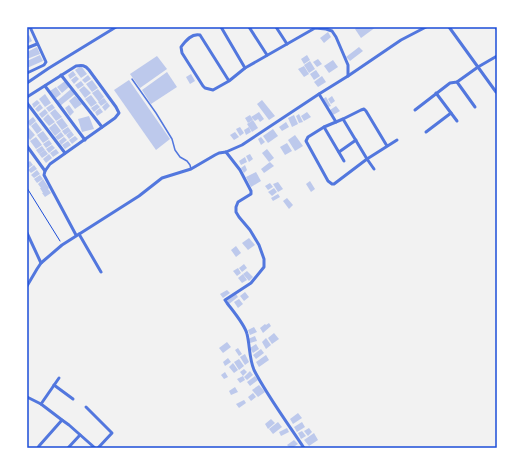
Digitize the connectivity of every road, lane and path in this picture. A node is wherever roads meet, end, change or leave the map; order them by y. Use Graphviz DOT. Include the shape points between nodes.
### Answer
graph roads {
  1 [pos="30,27"];
  2 [pos="116,27"];
  3 [pos="221,27"];
  4 [pos="249,27"];
  5 [pos="276,27"];
  6 [pos="426,27"];
  7 [pos="449,27"];
  8 [pos="326,28"];
  9 [pos="37,44"];
  10 [pos="287,44"];
  11 [pos="27,48"];
  12 [pos="267,55"];
  13 [pos="497,56"];
  14 [pos="478,67"];
  15 [pos="245,68"];
  16 [pos="27,73"];
  17 [pos="61,75"];
  18 [pos="348,76"];
  19 [pos="132,79"];
  20 [pos="229,81"];
  21 [pos="457,82"];
  22 [pos="27,83"];
  23 [pos="45,86"];
  24 [pos="496,92"];
  25 [pos="436,93"];
  26 [pos="319,94"];
  27 [pos="27,97"];
  28 [pos="27,103"];
  29 [pos="475,107"];
  30 [pos="415,110"];
  31 [pos="452,113"];
  32 [pos="343,119"];
  33 [pos="457,121"];
  34 [pos="336,122"];
  35 [pos="102,127"];
  36 [pos="324,127"];
  37 [pos="426,132"];
  38 [pos="85,140"];
  39 [pos="356,140"];
  40 [pos="397,140"];
  41 [pos="27,146"];
  42 [pos="387,146"];
  43 [pos="226,152"];
  44 [pos="339,152"];
  45 [pos="65,154"];
  46 [pos="367,159"];
  47 [pos="344,161"];
  48 [pos="374,169"];
  49 [pos="191,170"];
  50 [pos="45,171"];
  51 [pos="27,189"];
  52 [pos="78,235"];
  53 [pos="28,236"];
  54 [pos="62,245"];
  55 [pos="41,263"];
  56 [pos="101,272"];
  57 [pos="27,286"];
  58 [pos="59,378"];
  59 [pos="54,385"];
  60 [pos="27,397"];
  61 [pos="73,399"];
  62 [pos="41,404"];
  63 [pos="86,407"];
  64 [pos="62,420"];
  65 [pos="80,435"];
  66 [pos="38,448"];
  67 [pos="68,448"];
  68 [pos="95,448"];
  69 [pos="98,448"];
  70 [pos="304,448"];
  1 -- 9 [label="street"];
  2 -- 22 [label="street"];
  3 -- 15 [label="street"];
  4 -- 12 [label="street"];
  5 -- 10 [label="street"];
  6 -- 18 [label="street" via="401,40"];
  7 -- 14 [label="street"];
  8 -- 10 [label="street" via="315,28"];
  8 -- 18 [label="street" via="332,31 342,49 348,65"];
  9 -- 11 [label="street"];
  9 -- 16 [label="street" via="46,62"];
  10 -- 12 [label="street"];
  12 -- 15 [label="street"];
  13 -- 14 [label="street"];
  14 -- 21 [label="street"];
  14 -- 24 [label="street"];
  15 -- 20 [label="street"];
  17 -- 23 [label="street"];
  17 -- 35 [label="street"];
  17 -- 35 [label="street" via="76,66 83,65 90,70 119,113"];
  18 -- 26 [label="street"];
  19 -- 49 [label="lane" via="172,139 175,150 187,161"];
  20 -- 20 [label="street" via="213,90 205,88 182,53 181,47 184,42 196,34 200,35"];
  21 -- 25 [label="street" via="450,83"];
  21 -- 29 [label="street"];
  23 -- 27 [label="street"];
  23 -- 38 [label="street"];
  25 -- 30 [label="street"];
  25 -- 31 [label="street"];
  26 -- 34 [label="street"];
  26 -- 43 [label="street" via="242,145"];
  28 -- 45 [label="street"];
  31 -- 33 [label="street"];
  31 -- 37 [label="street"];
  32 -- 34 [label="street"];
  32 -- 39 [label="street"];
  32 -- 42 [label="street" via="364,109"];
  34 -- 36 [label="street"];
  35 -- 38 [label="street"];
  36 -- 44 [label="street"];
  36 -- 46 [label="street" via="306,138 306,141 330,183 334,184"];
  38 -- 45 [label="street"];
  39 -- 44 [label="street"];
  39 -- 46 [label="street"];
  40 -- 42 [label="street"];
  41 -- 50 [label="street"];
  42 -- 46 [label="street"];
  43 -- 49 [label="street" via="215,155"];
  43 -- 70 [label="street" via="252,191 238,202 236,212 259,244 264,267 251,283 225,300 245,327 255,371"];
  44 -- 47 [label="street"];
  45 -- 50 [label="street" via="50,164"];
  46 -- 48 [label="street"];
  49 -- 52 [label="street" via="162,178"];
  50 -- 52 [label="street" via="44,175"];
  51 -- 54 [label="path"];
  52 -- 54 [label="street"];
  52 -- 56 [label="street"];
  53 -- 55 [label="street"];
  54 -- 55 [label="street"];
  55 -- 57 [label="street"];
  58 -- 59 [label="street"];
  59 -- 61 [label="street"];
  59 -- 62 [label="street"];
  60 -- 62 [label="street"];
  62 -- 64 [label="street"];
  63 -- 69 [label="street" via="112,433"];
  64 -- 65 [label="street"];
  64 -- 66 [label="street"];
  65 -- 67 [label="street"];
  65 -- 68 [label="street"];
}
